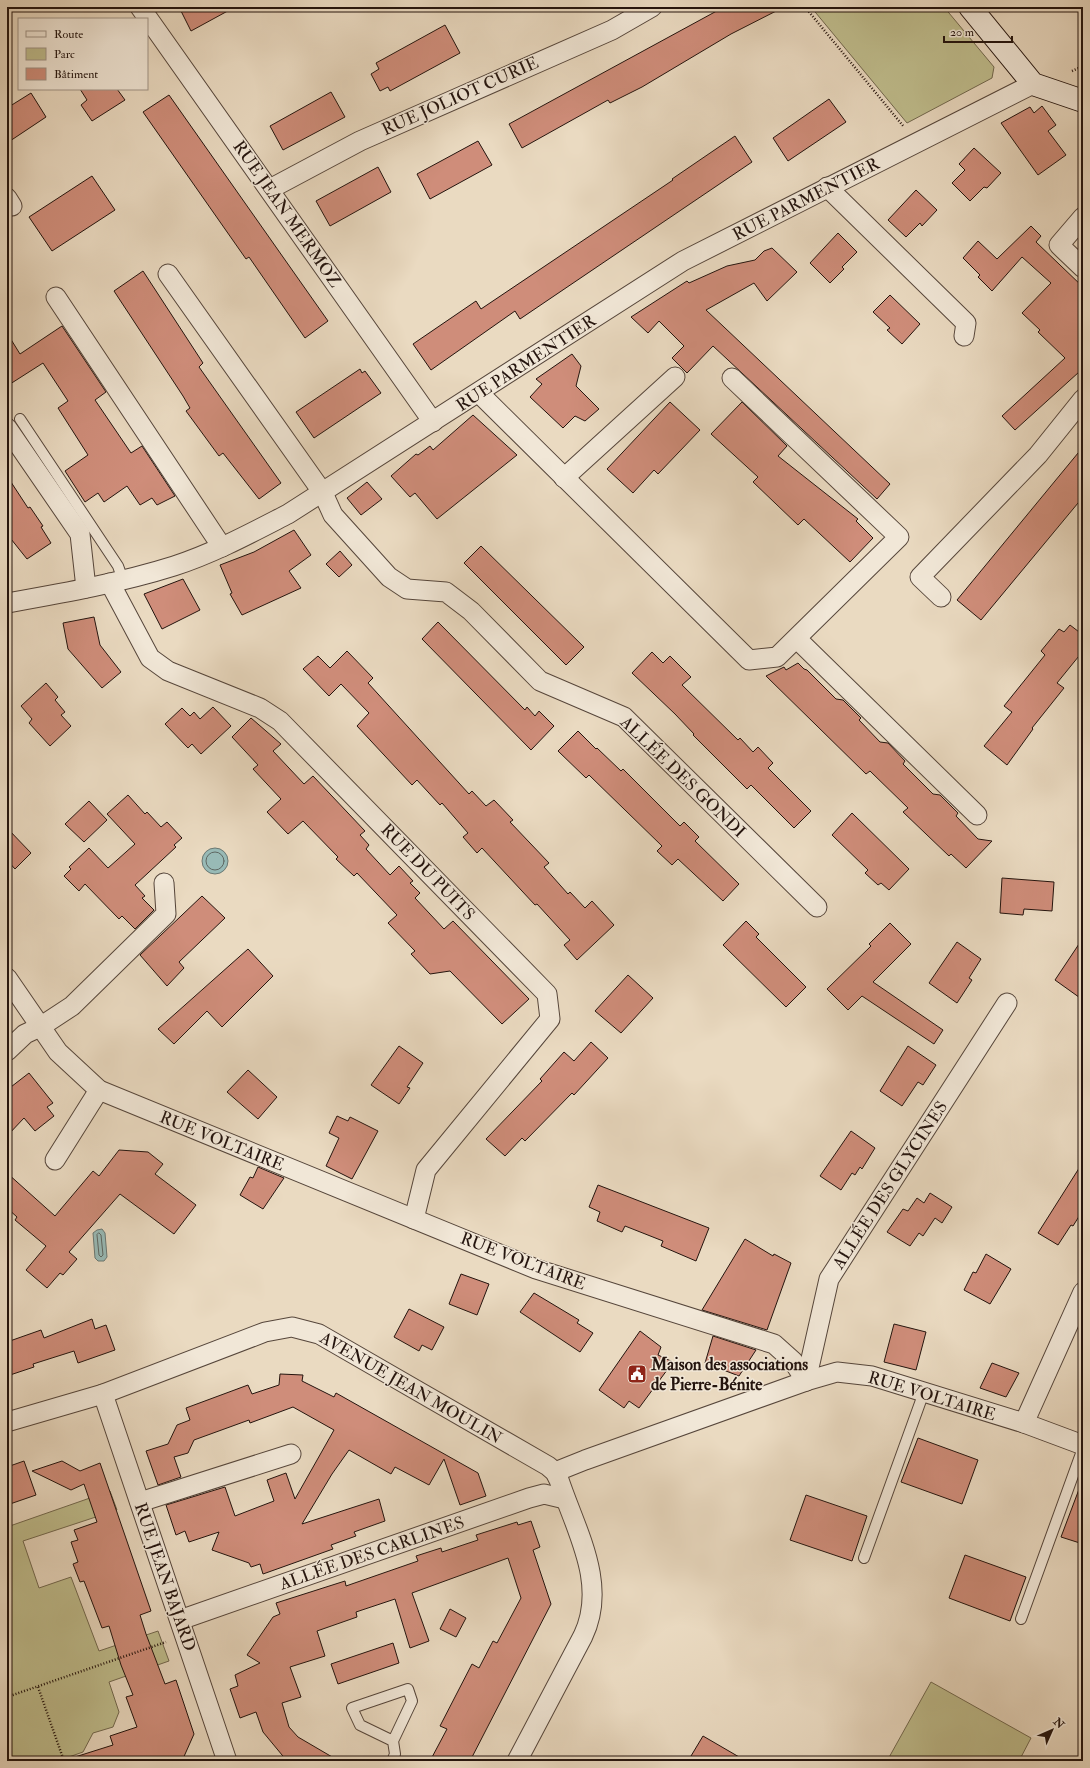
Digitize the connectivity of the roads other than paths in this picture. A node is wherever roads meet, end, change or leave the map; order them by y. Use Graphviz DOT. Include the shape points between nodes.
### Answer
graph roads {
  1 [pos="140,7"];
  2 [pos="652,7"];
  3 [pos="970,7"];
  4 [pos="148,18"];
  5 [pos="148,18"];
  6 [pos="1033,84"];
  7 [pos="1083,101"];
  8 [pos="827,187"];
  9 [pos="270,190"];
  10 [pos="1083,217"];
  11 [pos="1083,268"];
  12 [pos="168,274"];
  13 [pos="56,297"];
  14 [pos="964,336"];
  15 [pos="675,377"];
  16 [pos="732,378"];
  17 [pos="479,393"];
  18 [pos="1083,398"];
  19 [pos="433,422"];
  20 [pos="14,424"];
  21 [pos="564,478"];
  22 [pos="323,493"];
  23 [pos="222,547"];
  24 [pos="116,582"];
  25 [pos="86,588"];
  26 [pos="940,597"];
  27 [pos="7,603"];
  28 [pos="797,638"];
  29 [pos="977,815"];
  30 [pos="164,883"];
  31 [pos="817,907"];
  32 [pos="7,978"];
  33 [pos="1007,1003"];
  34 [pos="40,1027"];
  35 [pos="7,1051"];
  36 [pos="99,1090"];
  37 [pos="56,1160"];
  38 [pos="414,1218"];
  39 [pos="1083,1292"];
  40 [pos="806,1381"];
  41 [pos="924,1392"];
  42 [pos="103,1394"];
  43 [pos="7,1422"];
  44 [pos="1024,1423"];
  45 [pos="1083,1446"];
  46 [pos="290,1454"];
  47 [pos="555,1472"];
  48 [pos="565,1499"];
  49 [pos="140,1502"];
  50 [pos="864,1558"];
  51 [pos="1021,1619"];
  52 [pos="183,1628"];
  53 [pos="393,1741"];
  54 [pos="227,1761"];
  55 [pos="392,1761"];
  56 [pos="517,1761"];
  1 -- 5 [label="street, RUE JEAN MERMOZ"];
  2 -- 9 [label="street, RUE JOLIOT CURIE" via="612,30 360,141"];
  3 -- 6 [label="street"];
  4 -- 9 [label="street, RUE JEAN MERMOZ"];
  6 -- 7 [label="street"];
  6 -- 8 [label="street, RUE PARMENTIER"];
  8 -- 14 [label="street" via="966,323"];
  8 -- 17 [label="street, RUE PARMENTIER" via="684,262"];
  9 -- 19 [label="street, RUE JEAN MERMOZ"];
  10 -- 11 [label="street" via="1059,245"];
  12 -- 22 [label="street, ALLÉE DES GONDI"];
  13 -- 23 [label="street"];
  15 -- 21 [label="street"];
  16 -- 28 [label="street" via="899,536"];
  17 -- 19 [label="street, RUE PARMENTIER"];
  17 -- 21 [label="street"];
  18 -- 26 [label="street" via="1038,455 920,577"];
  19 -- 22 [label="street, RUE PARMENTIER"];
  20 -- 24 [label="lane" via="118,566"];
  20 -- 25 [label="street" via="80,534"];
  21 -- 28 [label="street" via="749,660 777,657"];
  22 -- 23 [label="street, RUE PARMENTIER" via="288,514"];
  22 -- 31 [label="street, ALLÉE DES GONDI" via="333,515 389,577 407,589 446,592 471,611 540,681 624,717"];
  23 -- 24 [label="street, RUE PARMENTIER" via="175,566"];
  24 -- 25 [label="street, RUE PARMENTIER"];
  24 -- 38 [label="street, RUE DU PUITS" via="150,658 168,671 260,708 280,720 547,994 550,1019 426,1170"];
  25 -- 27 [label="street, RUE PARMENTIER"];
  28 -- 29 [label="street"];
  30 -- 34 [label="street" via="166,914 72,1006"];
  32 -- 34 [label="street, RUE VOLTAIRE"];
  33 -- 40 [label="street, ALLÉE DES GLYCINES" via="829,1279"];
  34 -- 35 [label="street" via="25,1034"];
  34 -- 36 [label="street, RUE VOLTAIRE" via="58,1052"];
  36 -- 37 [label="street"];
  36 -- 38 [label="street, RUE VOLTAIRE"];
  38 -- 40 [label="street, RUE VOLTAIRE" via="536,1269 774,1344 793,1361"];
  39 -- 44 [label="street"];
  40 -- 41 [label="street, RUE VOLTAIRE" via="838,1372 872,1376"];
  40 -- 47 [label="street"];
  41 -- 44 [label="street, RUE VOLTAIRE"];
  41 -- 50 [label="lane"];
  42 -- 43 [label="street, AVENUE JEAN MOULIN"];
  42 -- 47 [label="street, AVENUE JEAN MOULIN" via="265,1332 292,1327 319,1334"];
  42 -- 49 [label="street, RUE JEAN BAJARD"];
  44 -- 45 [label="street, RUE VOLTAIRE"];
  45 -- 51 [label="lane"];
  46 -- 49 [label="street"];
  47 -- 48 [label="street"];
  48 -- 52 [label="street, ALLÉE DES CARLINES" via="544,1494 529,1498"];
  48 -- 56 [label="street" via="591,1570 592,1607 586,1630"];
  49 -- 52 [label="street, RUE JEAN BAJARD"];
  52 -- 54 [label="street, RUE JEAN BAJARD"];
  53 -- 53 [label="lane" via="412,1701 408,1690 352,1708 360,1725"];
  53 -- 55 [label="lane" via="395,1754"];
}
